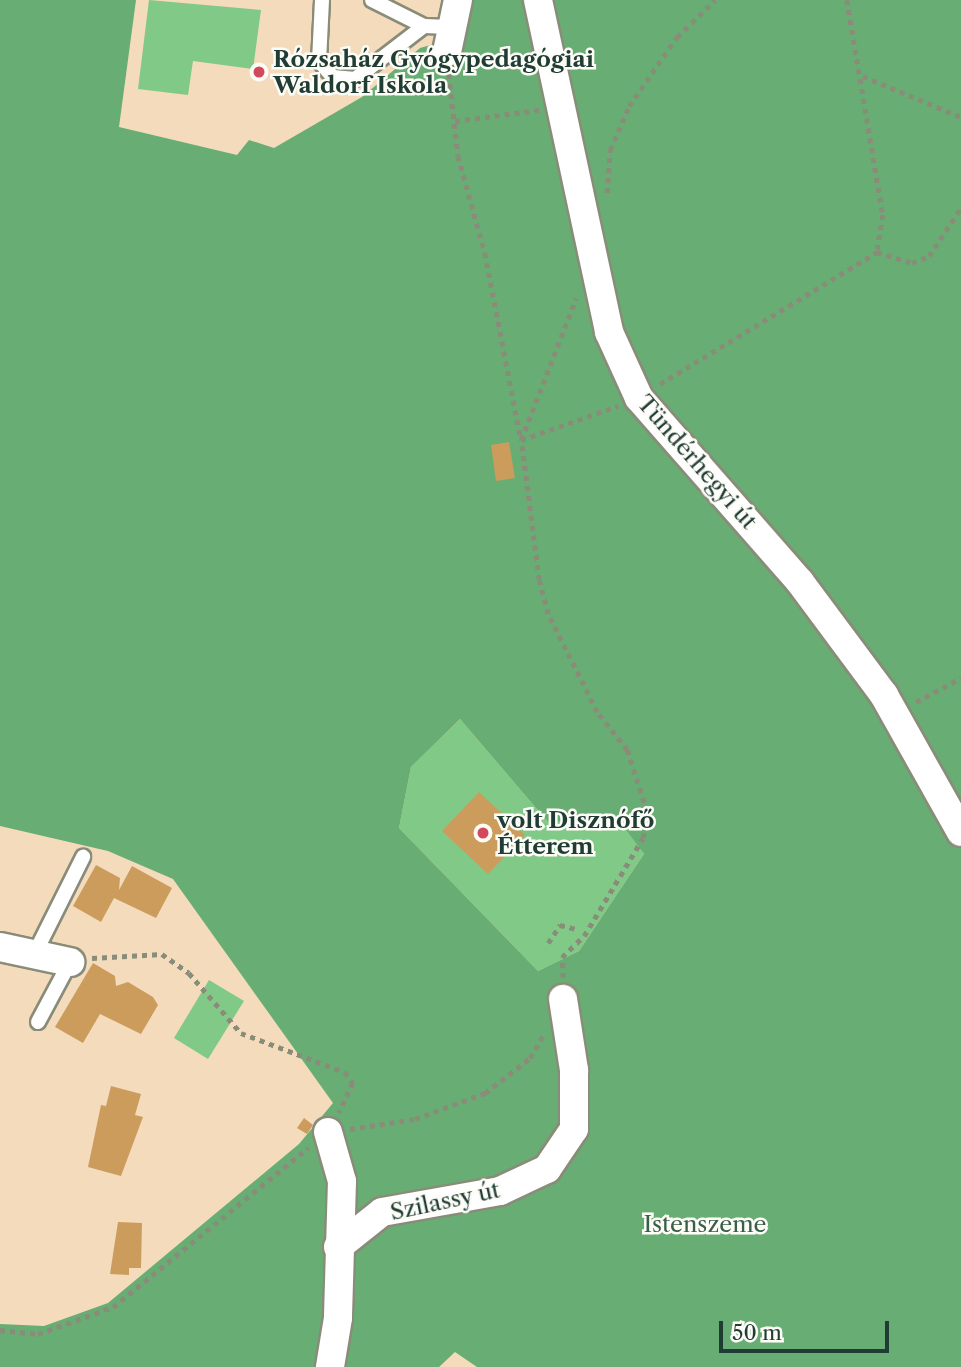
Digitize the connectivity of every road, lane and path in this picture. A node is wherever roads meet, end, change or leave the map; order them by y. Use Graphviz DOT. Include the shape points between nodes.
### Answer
graph roads {
  1 [pos="322,0"];
  2 [pos="372,0"];
  3 [pos="458,0"];
  4 [pos="538,0"];
  5 [pos="715,0"];
  6 [pos="847,0"];
  7 [pos="440,35"];
  8 [pos="862,75"];
  9 [pos="564,107"];
  10 [pos="961,117"];
  11 [pos="454,121"];
  12 [pos="610,150"];
  13 [pos="961,208"];
  14 [pos="877,252"];
  15 [pos="581,284"];
  16 [pos="639,398"];
  17 [pos="521,440"];
  18 [pos="961,678"];
  19 [pos="905,730"];
  20 [pos="961,832"];
  21 [pos="83,858"];
  22 [pos="576,929"];
  23 [pos="548,943"];
  24 [pos="0,947"];
  25 [pos="34,955"];
  26 [pos="70,962"];
  27 [pos="563,999"];
  28 [pos="38,1022"];
  29 [pos="328,1132"];
  30 [pos="338,1247"];
  31 [pos="0,1330"];
  32 [pos="330,1367"];
  1 -- 7 [label="lane" via="319,61 333,77 355,79"];
  2 -- 7 [label="lane"];
  3 -- 7 [label="street"];
  4 -- 9 [label="street, Tündérhegyi út"];
  5 -- 12 [label="path" via="677,37 629,106"];
  6 -- 8 [label="path"];
  7 -- 11 [label="path"];
  8 -- 10 [label="path"];
  8 -- 14 [label="path" via="883,215"];
  9 -- 11 [label="path"];
  9 -- 16 [label="street, Tündérhegyi út" via="609,332"];
  11 -- 17 [label="path"];
  13 -- 14 [label="path" via="929,256 912,263"];
  14 -- 16 [label="path" via="803,291"];
  15 -- 17 [label="path"];
  16 -- 17 [label="path"];
  16 -- 19 [label="street, Tündérhegyi út" via="800,582"];
  17 -- 27 [label="path" via="548,614 597,712 627,750 647,812 643,838 584,936 562,957"];
  18 -- 19 [label="path" via="907,708"];
  19 -- 20 [label="street, Tündérhegyi út"];
  21 -- 25 [label="lane"];
  22 -- 23 [label="path" via="560,925"];
  24 -- 25 [label="street"];
  25 -- 26 [label="street"];
  26 -- 28 [label="lane"];
  26 -- 29 [label="path" via="162,954 189,973 242,1033 345,1072 353,1083"];
  27 -- 29 [label="path" via="530,1058 485,1093 415,1119"];
  27 -- 30 [label="street, Szilassy út" via="574,1070 574,1129 547,1169 500,1191 383,1212"];
  29 -- 30 [label="street" via="342,1181"];
  29 -- 31 [label="path" via="113,1307 38,1334"];
  30 -- 32 [label="street" via="338,1318"];
}
